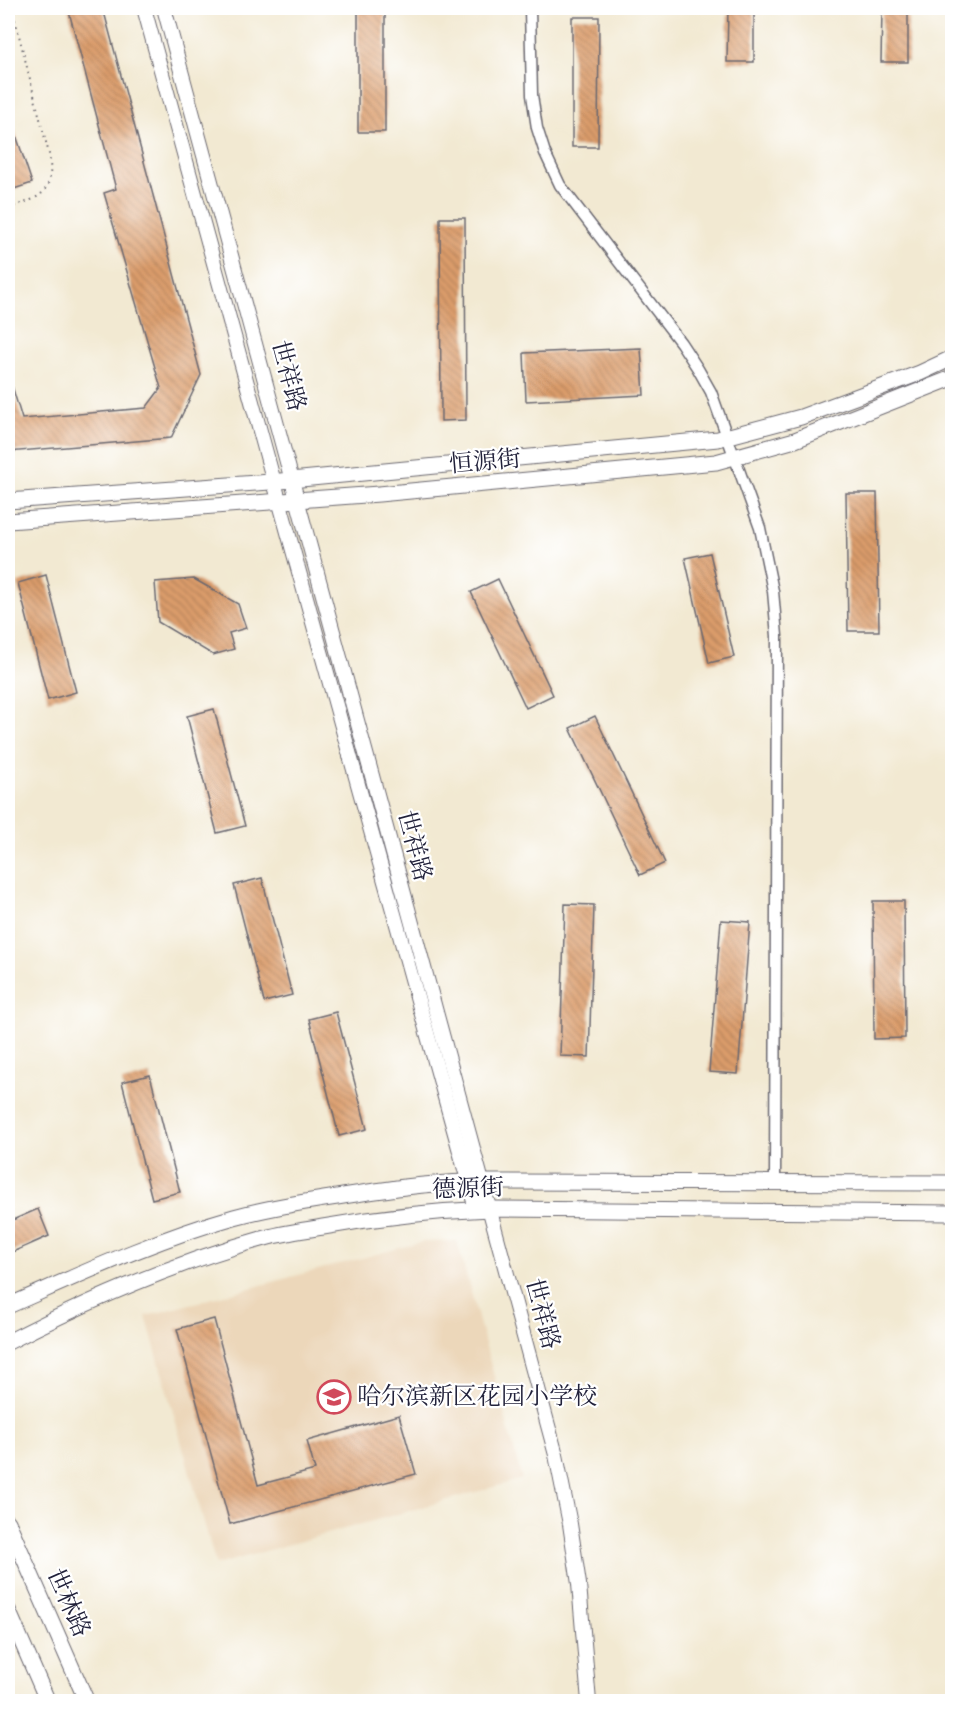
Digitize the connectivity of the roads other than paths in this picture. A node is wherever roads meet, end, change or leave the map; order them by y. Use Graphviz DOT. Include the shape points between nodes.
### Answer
graph roads {
  1 [pos="144,8"];
  2 [pos="164,8"];
  3 [pos="530,8"];
  4 [pos="952,358"];
  5 [pos="952,378"];
  6 [pos="728,437"];
  7 [pos="735,456"];
  8 [pos="293,480"];
  9 [pos="274,482"];
  10 [pos="298,500"];
  11 [pos="8,501"];
  12 [pos="279,501"];
  13 [pos="8,521"];
  14 [pos="475,1182"];
  15 [pos="775,1182"];
  16 [pos="952,1183"];
  17 [pos="483,1209"];
  18 [pos="952,1213"];
  19 [pos="8,1305"];
  20 [pos="8,1342"];
  21 [pos="8,1522"];
  22 [pos="8,1610"];
  23 [pos="48,1701"];
  24 [pos="87,1701"];
  25 [pos="589,1701"];
  1 -- 9 [label="street, 世祥路"];
  2 -- 8 [label="street, 世祥路"];
  3 -- 6 [label="street" via="532,95 545,153 560,185 698,369"];
  4 -- 6 [label="main road, 恒源街" via="801,417"];
  5 -- 7 [label="main road, 恒源街" via="795,440"];
  6 -- 7 [label="street"];
  6 -- 8 [label="main road, 恒源街"];
  7 -- 10 [label="main road, 恒源街" via="716,462 602,474"];
  7 -- 15 [label="street" via="760,528 773,591 777,636"];
  8 -- 9 [label="main road, 恒源街"];
  8 -- 10 [label="street, 世祥路"];
  9 -- 11 [label="main road, 恒源街"];
  9 -- 12 [label="street, 世祥路"];
  10 -- 12 [label="main road, 恒源街"];
  10 -- 14 [label="street, 世祥路"];
  12 -- 13 [label="main road, 恒源街"];
  12 -- 14 [label="street, 世祥路"];
  14 -- 15 [label="main road, 德源街"];
  14 -- 17 [label="street, 世祥路"];
  14 -- 19 [label="main road, 德源街" via="376,1190 234,1217 184,1233"];
  15 -- 16 [label="main road, 德源街"];
  17 -- 18 [label="main road, 德源街"];
  17 -- 20 [label="main road, 德源街" via="377,1218 267,1238 163,1270"];
  17 -- 25 [label="street, 世祥路" via="556,1455 579,1584"];
  21 -- 24 [label="main road, 世林路"];
  22 -- 23 [label="main road"];
}
